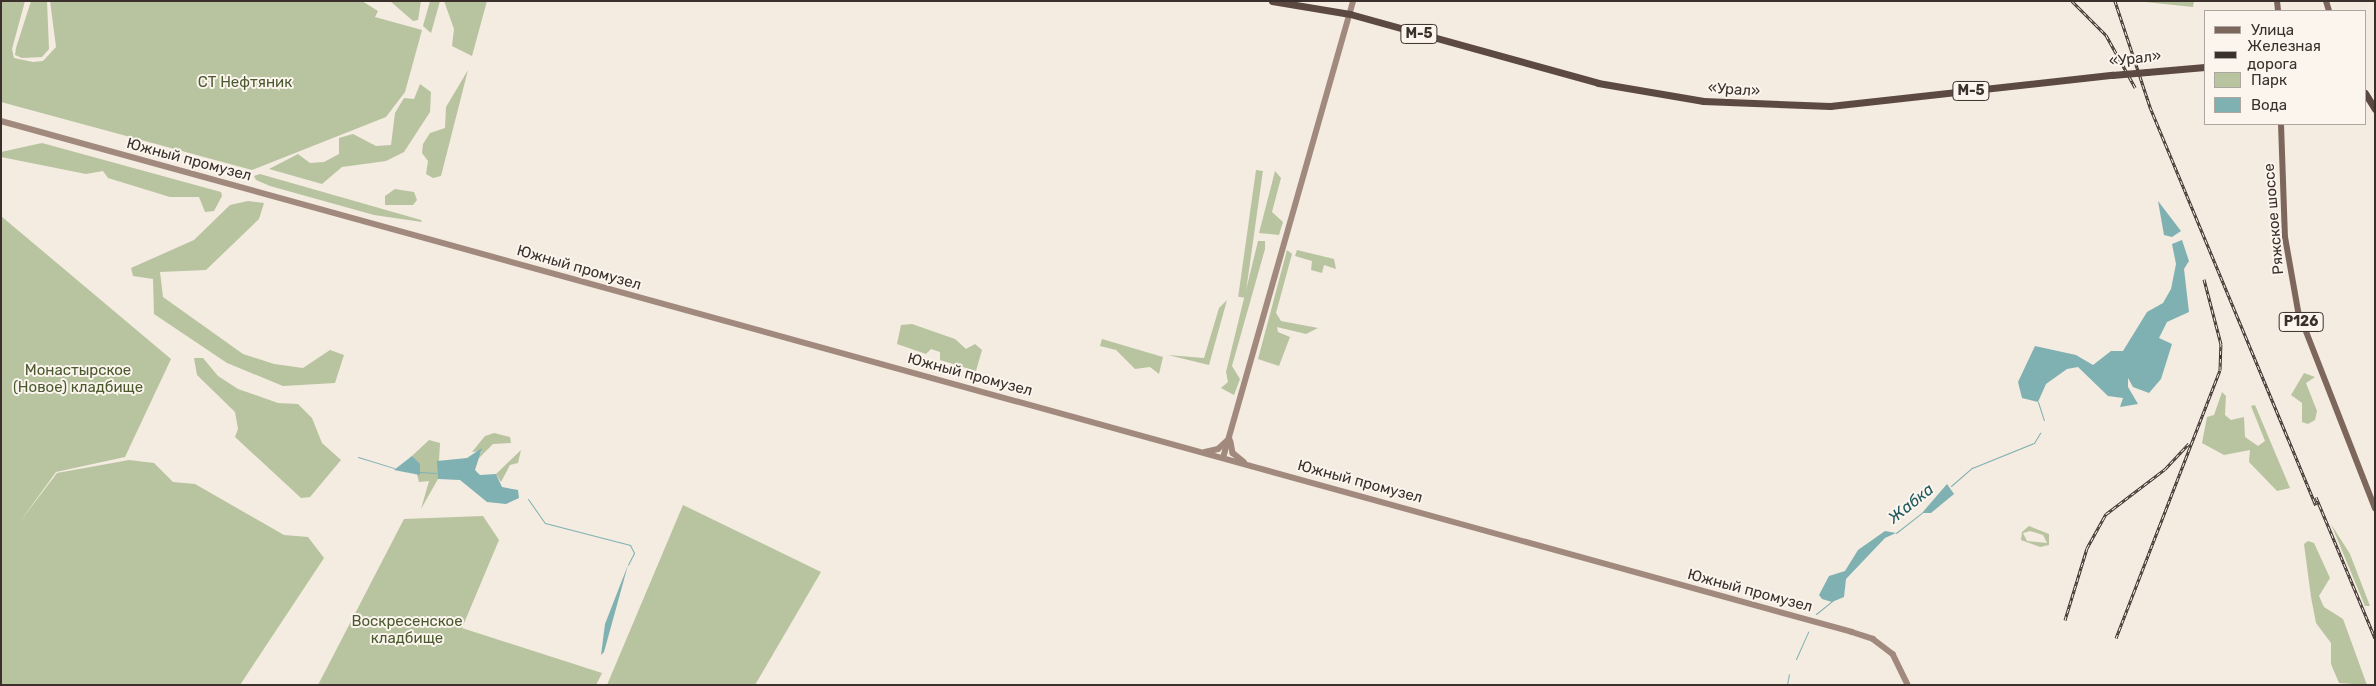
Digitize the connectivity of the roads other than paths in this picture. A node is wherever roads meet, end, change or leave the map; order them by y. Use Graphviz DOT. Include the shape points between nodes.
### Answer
graph roads {
  1 [pos="1272,1"];
  2 [pos="1353,1"];
  3 [pos="1350,14"];
  4 [pos="2204,66"];
  5 [pos="2366,95"];
  6 [pos="2375,109"];
  7 [pos="1,121"];
  8 [pos="2281,125"];
  9 [pos="1230,437"];
  10 [pos="1199,452"];
  11 [pos="1223,458"];
  12 [pos="1248,465"];
  13 [pos="2375,508"];
  14 [pos="1908,685"];
  1 -- 3 [label="highway, «Урал» / М-5"];
  2 -- 3 [label="main road"];
  3 -- 4 [label="highway, «Урал» / М-5, bridge" via="1598,83 1665,96 1757,106 1830,106"];
  3 -- 9 [label="main road"];
  5 -- 6 [label="highway"];
  7 -- 10 [label="main road, Южный промузел"];
  8 -- 13 [label="main road, Ряжское шоссе / Р126" via="2285,236 2298,311"];
  9 -- 10 [label="main road" via="1218,449"];
  9 -- 11 [label="main road"];
  9 -- 12 [label="main road" via="1233,453"];
  10 -- 11 [label="main road, Южный промузел"];
  11 -- 12 [label="main road, Южный промузел"];
  12 -- 14 [label="main road, Южный промузел" via="1873,639 1893,654"];
}
